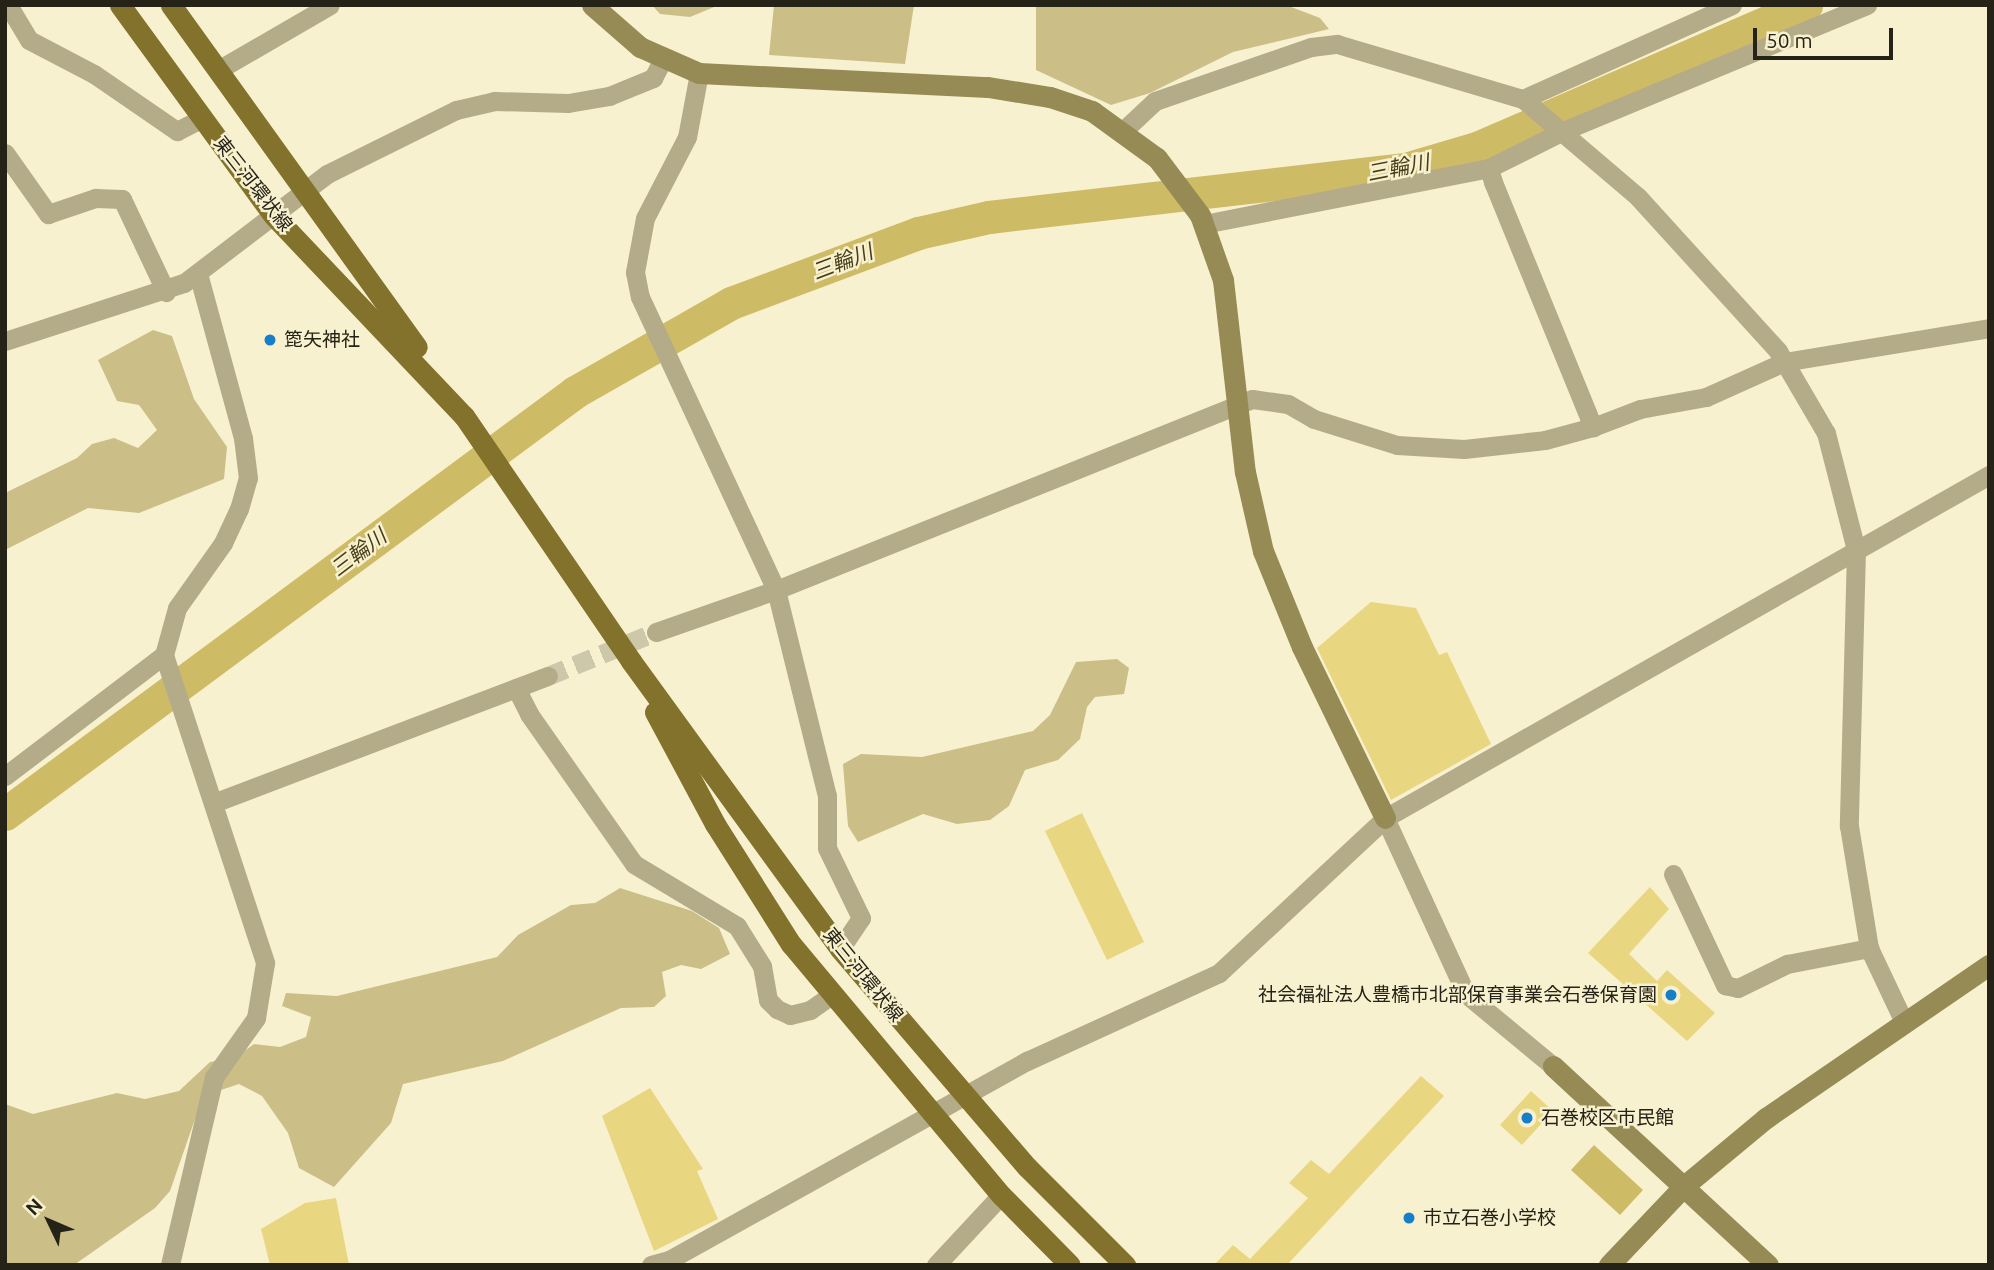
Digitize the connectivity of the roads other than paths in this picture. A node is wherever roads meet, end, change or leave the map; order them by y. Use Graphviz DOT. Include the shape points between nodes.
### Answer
graph roads {
  1 [pos="8,5"];
  2 [pos="120,5"];
  3 [pos="171,5"];
  4 [pos="330,5"];
  5 [pos="592,5"];
  6 [pos="1732,5"];
  7 [pos="1867,5"];
  8 [pos="662,61"];
  9 [pos="218,71"];
  10 [pos="699,73"];
  11 [pos="1526,102"];
  12 [pos="202,118"];
  13 [pos="1124,130"];
  14 [pos="1560,131"];
  15 [pos="5,153"];
  16 [pos="1489,168"];
  17 [pos="304,192"];
  18 [pos="274,216"];
  19 [pos="1202,219"];
  20 [pos="198,273"];
  21 [pos="166,292"];
  22 [pos="1989,328"];
  23 [pos="5,341"];
  24 [pos="1784,362"];
  25 [pos="433,377"];
  26 [pos="1236,402"];
  27 [pos="1593,427"];
  28 [pos="1989,475"];
  29 [pos="1856,551"];
  30 [pos="776,590"];
  31 [pos="656,632"];
  32 [pos="167,660"];
  33 [pos="631,661"];
  34 [pos="548,676"];
  35 [pos="516,688"];
  36 [pos="5,776"];
  37 [pos="216,802"];
  38 [pos="1385,818"];
  39 [pos="1673,874"];
  40 [pos="1869,948"];
  41 [pos="840,949"];
  42 [pos="1989,965"];
  43 [pos="830,996"];
  44 [pos="1904,1023"];
  45 [pos="1553,1066"];
  46 [pos="965,1097"];
  47 [pos="932,1115"];
  48 [pos="1684,1186"];
  49 [pos="1001,1195"];
  50 [pos="170,1265"];
  51 [pos="651,1265"];
  52 [pos="936,1265"];
  53 [pos="1070,1265"];
  54 [pos="1125,1265"];
  55 [pos="1609,1265"];
  56 [pos="1768,1265"];
  1 -- 12 [label="street" via="29,40 94,74 177,131"];
  2 -- 12 [label="main road, 東三河環状線"];
  3 -- 9 [label="main road, 東三河環状線"];
  4 -- 9 [label="street"];
  5 -- 8 [label="street"];
  6 -- 11 [label="street"];
  7 -- 14 [label="street"];
  8 -- 10 [label="street"];
  8 -- 17 [label="street" via="653,78 609,96 568,103 494,101 456,110 361,153"];
  9 -- 17 [label="main road, 東三河環状線"];
  10 -- 13 [label="street" via="988,87 1060,100"];
  10 -- 30 [label="street" via="687,137 639,238 635,272 670,364"];
  11 -- 13 [label="street" via="1337,44 1311,47 1155,101"];
  11 -- 14 [label="street"];
  12 -- 18 [label="main road, 東三河環状線"];
  13 -- 19 [label="street" via="1171,174"];
  14 -- 16 [label="street"];
  14 -- 24 [label="street" via="1639,197"];
  15 -- 21 [label="street" via="48,214 95,198 122,199"];
  16 -- 19 [label="street"];
  16 -- 27 [label="street"];
  17 -- 18 [label="street"];
  17 -- 25 [label="main road, 東三河環状線" via="412,338"];
  18 -- 20 [label="street"];
  18 -- 25 [label="main road, 東三河環状線"];
  19 -- 26 [label="street" via="1223,280"];
  20 -- 21 [label="street"];
  20 -- 32 [label="street" via="243,438 248,478 223,543 177,608"];
  21 -- 23 [label="street" via="53,321"];
  22 -- 24 [label="street"];
  24 -- 27 [label="street" via="1706,397 1640,409"];
  24 -- 29 [label="street" via="1826,433"];
  25 -- 33 [label="main road, 東三河環状線"];
  26 -- 27 [label="street" via="1266,398 1397,445 1451,449 1545,440"];
  26 -- 30 [label="street"];
  26 -- 38 [label="street" via="1263,551 1302,647"];
  28 -- 29 [label="street"];
  29 -- 38 [label="street"];
  29 -- 40 [label="street" via="1849,826"];
  30 -- 31 [label="street"];
  30 -- 41 [label="street" via="827,796 827,848 861,918"];
  32 -- 36 [label="street"];
  32 -- 37 [label="street"];
  33 -- 41 [label="main road, 東三河環状線"];
  33 -- 43 [label="main road, 東三河環状線" via="715,824"];
  34 -- 35 [label="street"];
  35 -- 37 [label="street"];
  35 -- 43 [label="street" via="528,714 634,864 737,926 762,966 768,1000 777,1009 790,1015 810,1010"];
  37 -- 50 [label="street" via="265,963 264,993 256,1018 214,1077"];
  38 -- 45 [label="street" via="1466,994"];
  38 -- 46 [label="street" via="1236,962 1027,1061"];
  39 -- 40 [label="street" via="1725,985 1738,988 1787,964"];
  40 -- 44 [label="street"];
  41 -- 46 [label="main road, 東三河環状線"];
  42 -- 44 [label="street"];
  43 -- 47 [label="main road, 東三河環状線"];
  44 -- 48 [label="street" via="1766,1118"];
  45 -- 48 [label="street"];
  46 -- 47 [label="street"];
  46 -- 54 [label="main road, 東三河環状線"];
  47 -- 49 [label="main road, 東三河環状線"];
  47 -- 51 [label="street" via="669,1260"];
  48 -- 55 [label="street"];
  48 -- 56 [label="street"];
  49 -- 52 [label="street"];
  49 -- 53 [label="main road, 東三河環状線"];
}
